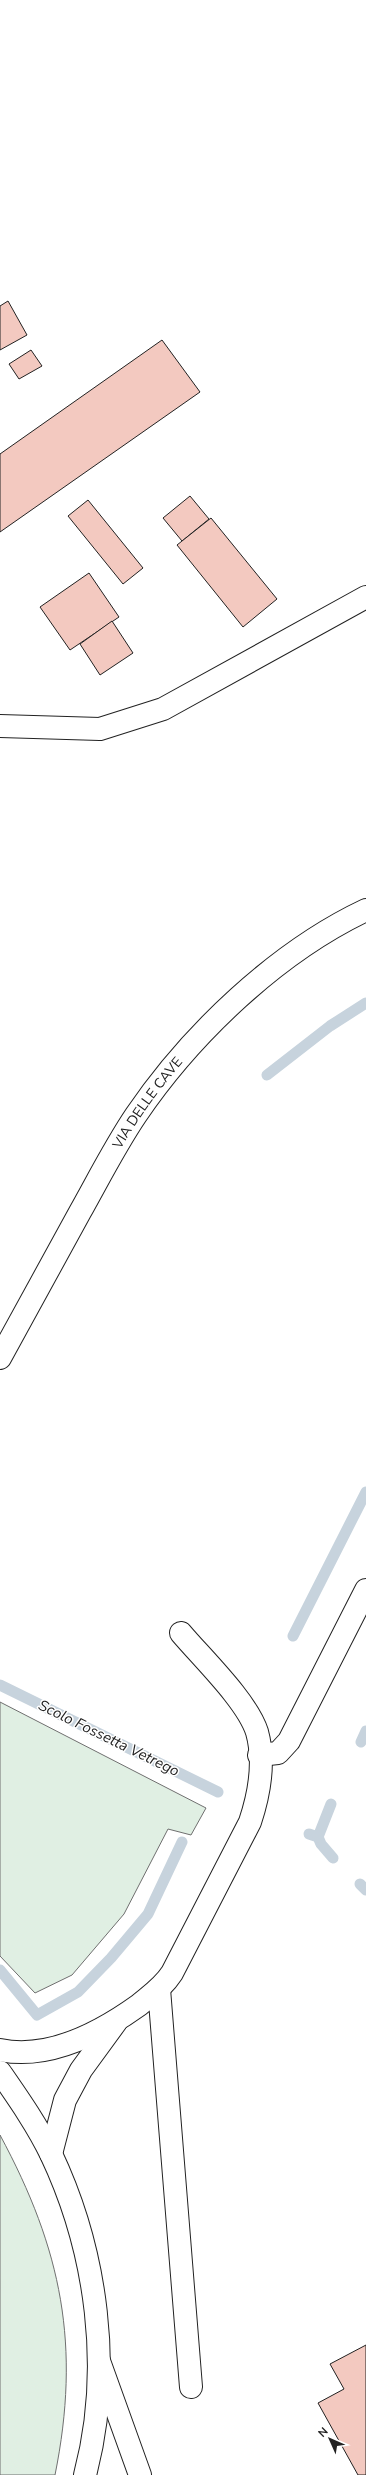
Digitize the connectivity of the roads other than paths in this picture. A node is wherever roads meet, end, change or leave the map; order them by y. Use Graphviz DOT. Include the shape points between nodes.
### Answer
graph roads {
  1 [pos="366,598"];
  2 [pos="0,726"];
  3 [pos="366,910"];
  4 [pos="0,1358"];
  5 [pos="366,1590"];
  6 [pos="181,1633"];
  7 [pos="259,1755"];
  8 [pos="160,1989"];
  9 [pos="116,2022"];
  10 [pos="0,2050"];
  11 [pos="0,2072"];
  12 [pos="51,2154"];
  13 [pos="99,2361"];
  14 [pos="191,2387"];
  15 [pos="85,2475"];
  16 [pos="140,2475"];
  1 -- 2 [label="main road" via="163,709 100,729"];
  3 -- 4 [label="main road, VIA DELLE CAVE" via="285,960 230,1006 178,1060 136,1115 106,1165"];
  5 -- 7 [label="main road" via="289,1741 278,1752"];
  6 -- 7 [label="main road" via="240,1702 256,1732"];
  7 -- 8 [label="main road" via="257,1802 250,1822 172,1973"];
  8 -- 9 [label="main road"];
  8 -- 14 [label="main road"];
  9 -- 10 [label="main road" via="44,2051 24,2053"];
  9 -- 12 [label="main road" via="81,2070 65,2100"];
  11 -- 12 [label="main road" via="26,2109"];
  12 -- 13 [label="main road" via="77,2221 90,2274"];
  13 -- 15 [label="main road" via="92,2447"];
  13 -- 16 [label="main road"];
}
